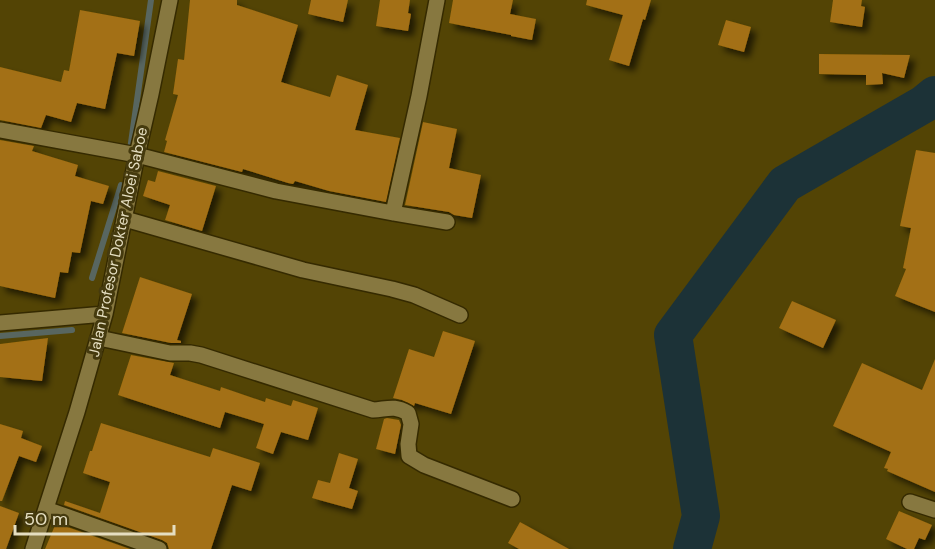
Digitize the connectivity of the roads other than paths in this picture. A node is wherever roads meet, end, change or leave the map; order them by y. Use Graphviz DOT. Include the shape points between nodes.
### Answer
graph roads {
  1 [pos="437,0"];
  2 [pos="169,4"];
  3 [pos="0,130"];
  4 [pos="137,155"];
  5 [pos="393,213"];
  6 [pos="125,219"];
  7 [pos="447,222"];
  8 [pos="105,314"];
  9 [pos="460,315"];
  10 [pos="0,323"];
  11 [pos="99,338"];
  12 [pos="512,499"];
  13 [pos="910,502"];
  14 [pos="46,509"];
  15 [pos="935,510"];
  16 [pos="33,549"];
  17 [pos="159,549"];
  1 -- 5 [label="street"];
  2 -- 4 [label="street, Jalan Profesor Dokter Aloei Saboe"];
  3 -- 4 [label="street"];
  4 -- 5 [label="street" via="276,191"];
  4 -- 6 [label="street, Jalan Profesor Dokter Aloei Saboe"];
  5 -- 7 [label="street"];
  6 -- 8 [label="street, Jalan Profesor Dokter Aloei Saboe"];
  6 -- 9 [label="street" via="303,270 392,288"];
  8 -- 10 [label="street"];
  8 -- 11 [label="street, Jalan Profesor Dokter Aloei Saboe"];
  11 -- 12 [label="street" via="170,353 201,355 373,410 402,410 408,413 411,424 409,456"];
  11 -- 14 [label="street, Jalan Profesor Dokter Aloei Saboe"];
  13 -- 15 [label="street"];
  14 -- 16 [label="street, Jalan Profesor Dokter Aloei Saboe"];
  14 -- 17 [label="street"];
}
